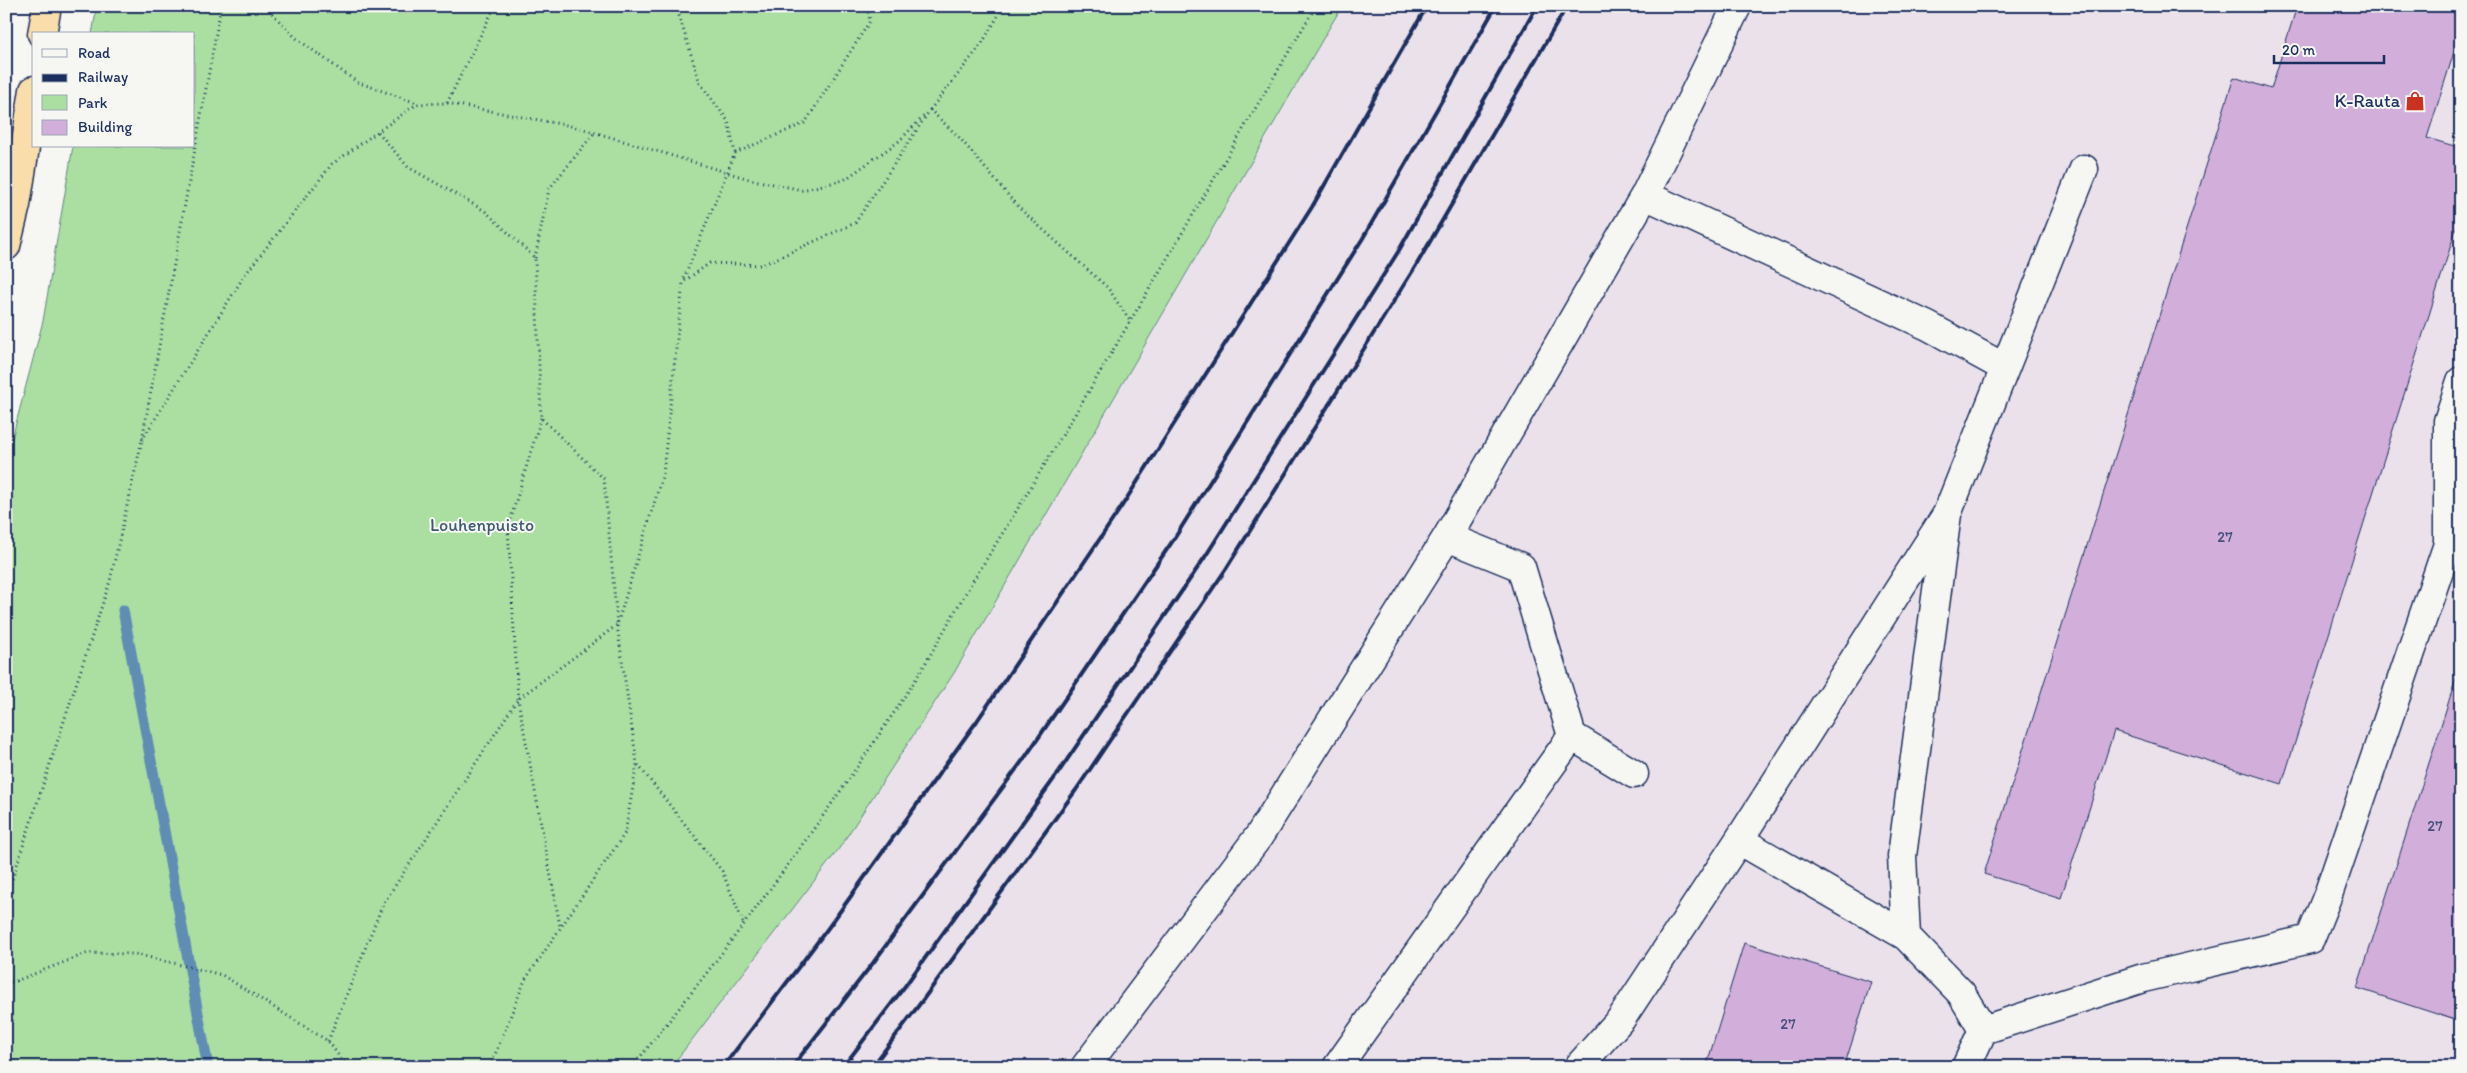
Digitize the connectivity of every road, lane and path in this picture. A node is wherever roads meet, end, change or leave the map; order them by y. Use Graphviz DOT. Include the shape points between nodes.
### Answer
graph roads {
  1 [pos="47,6"];
  2 [pos="221,6"];
  3 [pos="265,6"];
  4 [pos="495,6"];
  5 [pos="676,6"];
  6 [pos="868,6"];
  7 [pos="1004,6"];
  8 [pos="1316,6"];
  9 [pos="1737,6"];
  10 [pos="42,32"];
  11 [pos="32,103"];
  12 [pos="447,103"];
  13 [pos="417,104"];
  14 [pos="930,110"];
  15 [pos="378,132"];
  16 [pos="595,132"];
  17 [pos="735,152"];
  18 [pos="2084,169"];
  19 [pos="728,172"];
  20 [pos="1645,195"];
  21 [pos="6,246"];
  22 [pos="536,258"];
  23 [pos="683,282"];
  24 [pos="1130,321"];
  25 [pos="2005,368"];
  26 [pos="2461,381"];
  27 [pos="541,418"];
  28 [pos="142,440"];
  29 [pos="1947,514"];
  30 [pos="1447,537"];
  31 [pos="2454,538"];
  32 [pos="617,625"];
  33 [pos="518,699"];
  34 [pos="1572,736"];
  35 [pos="637,764"];
  36 [pos="1634,774"];
  37 [pos="1739,840"];
  38 [pos="6,898"];
  39 [pos="744,925"];
  40 [pos="560,926"];
  41 [pos="1906,936"];
  42 [pos="6,983"];
  43 [pos="1983,1030"];
  44 [pos="328,1041"];
  45 [pos="347,1067"];
  46 [pos="490,1067"];
  47 [pos="632,1067"];
  48 [pos="1085,1067"];
  49 [pos="1337,1067"];
  50 [pos="1578,1067"];
  51 [pos="1966,1067"];
  1 -- 10 [label="highway"];
  2 -- 28 [label="path"];
  3 -- 13 [label="path" via="296,38 357,82"];
  4 -- 12 [label="path"];
  5 -- 17 [label="path" via="700,83 728,121"];
  6 -- 17 [label="path" via="870,21 804,122"];
  7 -- 14 [label="path" via="981,46"];
  8 -- 24 [label="path"];
  9 -- 20 [label="lane"];
  11 -- 21 [label="highway" via="16,205"];
  12 -- 13 [label="path"];
  12 -- 16 [label="path"];
  13 -- 15 [label="path"];
  14 -- 19 [label="path" via="898,142 844,180 802,190"];
  14 -- 23 [label="path" via="855,223 762,265 710,263"];
  14 -- 24 [label="path" via="958,136 1019,208 1108,288"];
  15 -- 22 [label="path" via="408,168 485,210"];
  15 -- 28 [label="path" via="332,164 244,276"];
  16 -- 19 [label="path"];
  16 -- 22 [label="path" via="550,189"];
  17 -- 19 [label="path"];
  18 -- 25 [label="lane"];
  19 -- 23 [label="path"];
  20 -- 25 [label="lane" via="1928,326"];
  20 -- 30 [label="lane"];
  22 -- 27 [label="path"];
  23 -- 32 [label="path" via="664,474"];
  24 -- 39 [label="path" via="906,695 834,802"];
  25 -- 29 [label="lane"];
  26 -- 31 [label="lane" via="2448,421"];
  27 -- 32 [label="path" via="604,479"];
  27 -- 33 [label="path" via="508,528"];
  28 -- 38 [label="path" via="110,581"];
  29 -- 37 [label="lane"];
  29 -- 41 [label="lane" via="1902,856"];
  30 -- 34 [label="lane" via="1521,568"];
  30 -- 48 [label="lane" via="1259,836"];
  31 -- 43 [label="lane" via="2310,939 2143,978"];
  32 -- 33 [label="path"];
  32 -- 35 [label="path"];
  33 -- 40 [label="path"];
  33 -- 44 [label="path" via="383,904"];
  34 -- 36 [label="lane"];
  34 -- 49 [label="lane"];
  35 -- 39 [label="path" via="722,871"];
  35 -- 40 [label="path" via="625,833"];
  37 -- 41 [label="lane"];
  37 -- 50 [label="lane" via="1621,1019"];
  39 -- 47 [label="path"];
  40 -- 46 [label="path" via="525,980"];
  41 -- 43 [label="lane" via="1961,993"];
  42 -- 44 [label="path" via="88,953 135,954 222,975"];
  43 -- 51 [label="lane"];
  44 -- 45 [label="path"];
}
